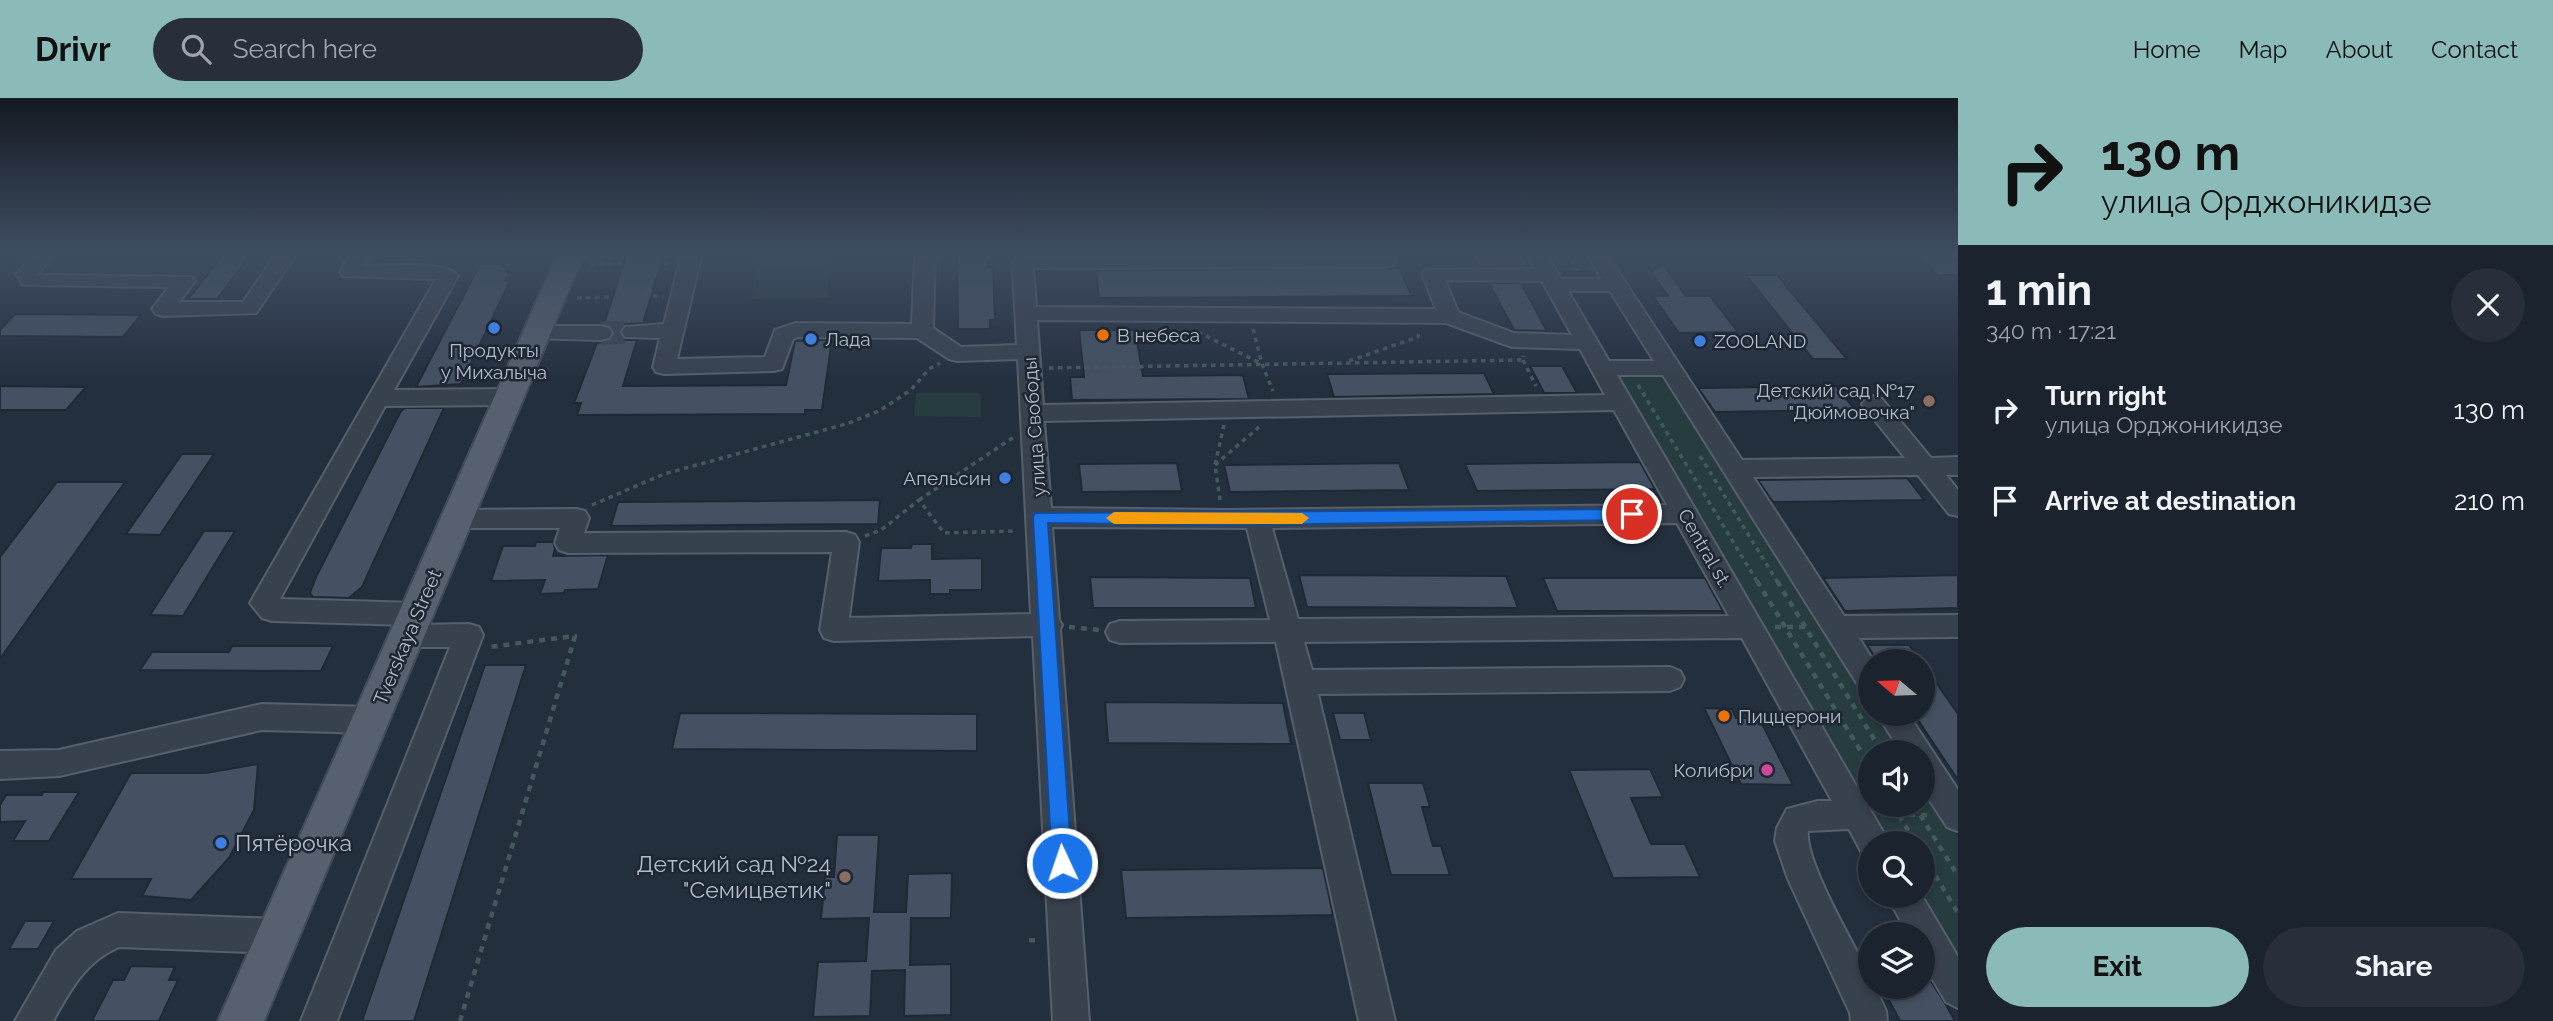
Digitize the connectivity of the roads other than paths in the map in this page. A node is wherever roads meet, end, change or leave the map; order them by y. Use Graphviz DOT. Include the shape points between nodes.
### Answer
graph roads {
  1 [pos="173,296"];
  2 [pos="257,296"];
  3 [pos="436,296"];
  4 [pos="558,296"];
  5 [pos="680,296"];
  6 [pos="923,296"];
  7 [pos="1025,296"];
  8 [pos="1441,296"];
  9 [pos="1560,296"];
  10 [pos="1623,296"];
  11 [pos="1026,313"];
  12 [pos="1449,316"];
  13 [pos="671,331"];
  14 [pos="922,331"];
  15 [pos="634,332"];
  16 [pos="537,333"];
  17 [pos="601,333"];
  18 [pos="1587,342"];
  19 [pos="1029,360"];
  20 [pos="1615,368"];
  21 [pos="1669,368"];
  22 [pos="510,397"];
  23 [pos="378,398"];
  24 [pos="1621,402"];
  25 [pos="1874,404"];
  26 [pos="1033,419"];
  27 [pos="1926,466"];
  28 [pos="1958,466"];
  29 [pos="1733,468"];
  30 [pos="1958,507"];
  31 [pos="1686,514"];
  32 [pos="458,519"];
  33 [pos="1257,519"];
  34 [pos="1041,524"];
  35 [pos="412,625"];
  36 [pos="1048,625"];
  37 [pos="1958,626"];
  38 [pos="1750,627"];
  39 [pos="1836,627"];
  40 [pos="1287,631"];
  41 [pos="1120,632"];
  42 [pos="1858,661"];
  43 [pos="1670,679"];
  44 [pos="1301,682"];
  45 [pos="371,720"];
  46 [pos="0,765"];
  47 [pos="1935,781"];
  48 [pos="1858,814"];
  49 [pos="1957,815"];
  50 [pos="1911,908"];
  51 [pos="278,936"];
  52 [pos="1958,990"];
  53 [pos="33,1021"];
  54 [pos="241,1021"];
  55 [pos="319,1021"];
  56 [pos="1071,1021"];
  57 [pos="1377,1021"];
  58 [pos="1869,1021"];
  1 -- 2 [label="street" via="163,309 249,308"];
  3 -- 23 [label="street"];
  4 -- 16 [label="main road, Tverskaya Street"];
  5 -- 13 [label="street"];
  6 -- 14 [label="street"];
  7 -- 11 [label="street, улица Свободы"];
  8 -- 12 [label="street"];
  9 -- 18 [label="street, Central st."];
  10 -- 21 [label="street"];
  11 -- 12 [label="street"];
  11 -- 19 [label="street, улица Свободы"];
  12 -- 18 [label="street" via="1512,340"];
  13 -- 14 [label="street" via="662,365 668,368 774,364 787,331"];
  13 -- 15 [label="street"];
  14 -- 19 [label="street" via="957,354"];
  16 -- 17 [label="street"];
  16 -- 22 [label="main road, Tverskaya Street"];
  18 -- 20 [label="street, Central st."];
  19 -- 26 [label="street, улица Свободы"];
  20 -- 21 [label="street"];
  20 -- 24 [label="street, Central st."];
  21 -- 29 [label="street"];
  22 -- 23 [label="street"];
  22 -- 32 [label="main road, Tverskaya Street"];
  23 -- 35 [label="street" via="264,603 272,610"];
  24 -- 26 [label="street" via="1280,408"];
  24 -- 31 [label="street, Central st."];
  25 -- 27 [label="street"];
  26 -- 34 [label="street, улица Свободы"];
  27 -- 28 [label="street"];
  27 -- 29 [label="street"];
  27 -- 30 [label="street"];
  29 -- 39 [label="street"];
  31 -- 33 [label="street"];
  31 -- 38 [label="street, Central st."];
  32 -- 35 [label="main road, Tverskaya Street"];
  32 -- 36 [label="street" via="576,518 568,543 846,542 834,630"];
  33 -- 34 [label="street"];
  33 -- 40 [label="street"];
  34 -- 36 [label="street, улица Свободы"];
  35 -- 45 [label="main road, Tverskaya Street"];
  35 -- 55 [label="street" via="469,635"];
  36 -- 56 [label="street, улица Свободы"];
  37 -- 39 [label="street"];
  38 -- 40 [label="street"];
  38 -- 48 [label="street, Central st."];
  39 -- 42 [label="street"];
  40 -- 41 [label="street"];
  40 -- 44 [label="street"];
  43 -- 44 [label="street"];
  44 -- 57 [label="street"];
  45 -- 46 [label="street" via="262,717 59,763"];
  45 -- 51 [label="main road, Tverskaya Street"];
  47 -- 49 [label="street"];
  48 -- 58 [label="street" via="1798,819 1791,841"];
  50 -- 52 [label="street"];
  51 -- 53 [label="street" via="118,930 89,943 68,962"];
  51 -- 54 [label="main road, Tverskaya Street"];
}
